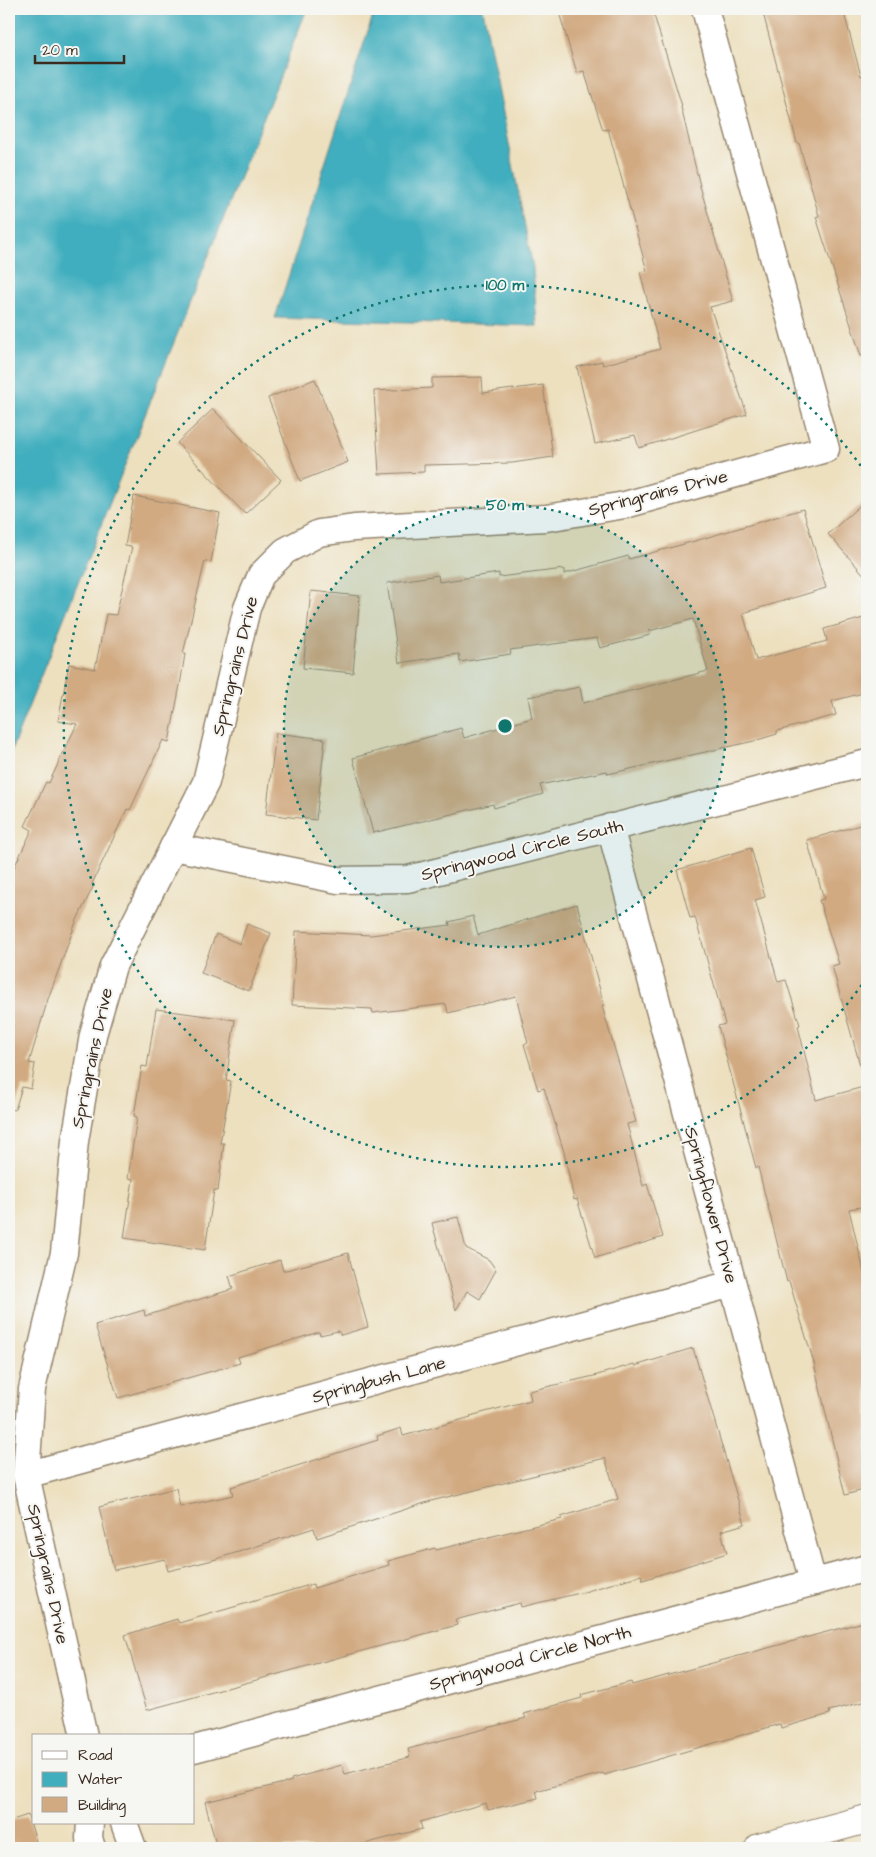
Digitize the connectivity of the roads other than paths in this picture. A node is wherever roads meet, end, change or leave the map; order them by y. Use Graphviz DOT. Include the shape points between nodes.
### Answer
graph roads {
  1 [pos="705,9"];
  2 [pos="867,764"];
  3 [pos="610,828"];
  4 [pos="173,847"];
  5 [pos="732,1284"];
  6 [pos="26,1475"];
  7 [pos="867,1568"];
  8 [pos="813,1582"];
  9 [pos="84,1734"];
  10 [pos="195,1749"];
  11 [pos="867,1819"];
  12 [pos="90,1824"];
  13 [pos="124,1824"];
  14 [pos="92,1848"];
  15 [pos="133,1848"];
  16 [pos="759,1848"];
  1 -- 4 [label="street, Springrains Drive" via="826,448 625,505 546,518 354,528 319,533 285,551 261,575 247,608 206,782"];
  2 -- 3 [label="street, Springwood Circle South"];
  3 -- 4 [label="street, Springwood Circle South" via="408,879 338,880"];
  3 -- 5 [label="street, Springflower Drive"];
  4 -- 6 [label="street, Springrains Drive" via="113,966 93,1035 75,1141 64,1253 32,1389"];
  5 -- 6 [label="street, Springbush Lane"];
  5 -- 8 [label="street, Springflower Drive"];
  6 -- 9 [label="street, Springrains Drive"];
  7 -- 8 [label="street, Springwood Circle North"];
  8 -- 10 [label="street, Springwood Circle North"];
  11 -- 16 [label="street"];
  12 -- 14 [label="street"];
  13 -- 15 [label="street"];
}
